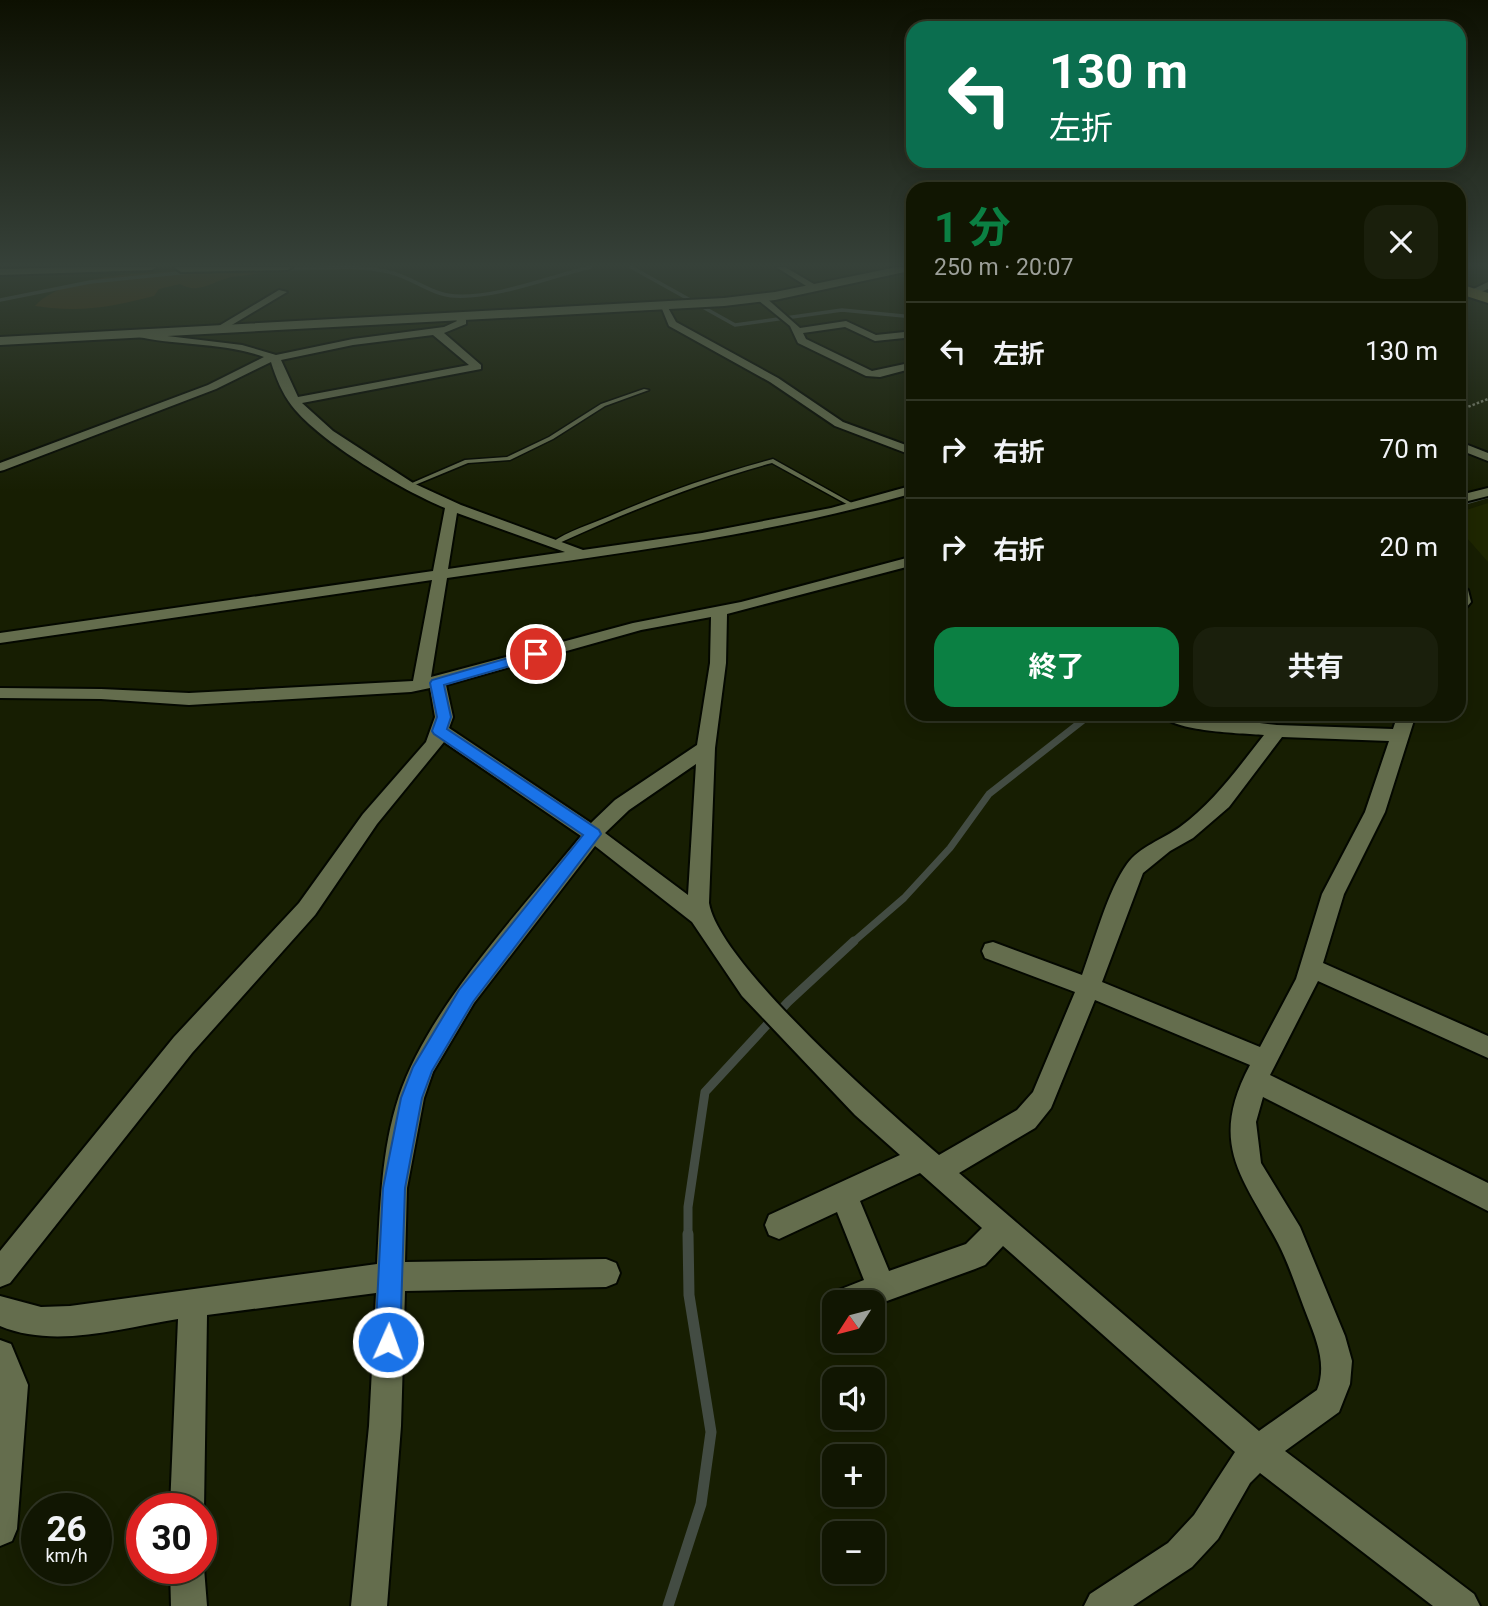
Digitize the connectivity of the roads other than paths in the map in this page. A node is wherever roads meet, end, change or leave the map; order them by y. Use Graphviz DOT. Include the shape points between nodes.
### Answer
graph roads {
  1 [pos="193,342"];
  2 [pos="353,342"];
  3 [pos="448,342"];
  4 [pos="705,342"];
  5 [pos="804,342"];
  6 [pos="275,358"];
  7 [pos="906,367"];
  8 [pos="646,390"];
  9 [pos="295,401"];
  10 [pos="1466,448"];
  11 [pos="906,449"];
  12 [pos="1488,457"];
  13 [pos="0,467"];
  14 [pos="408,486"];
  15 [pos="906,491"];
  16 [pos="1488,492"];
  17 [pos="1466,498"];
  18 [pos="452,506"];
  19 [pos="854,506"];
  20 [pos="555,543"];
  21 [pos="581,554"];
  22 [pos="906,562"];
  23 [pos="440,574"];
  24 [pos="719,611"];
  25 [pos="0,638"];
  26 [pos="429,684"];
  27 [pos="0,693"];
  28 [pos="1187,721"];
  29 [pos="1404,724"];
  30 [pos="440,731"];
  31 [pos="1277,731"];
  32 [pos="706,747"];
  33 [pos="593,834"];
  34 [pos="700,916"];
  35 [pos="993,951"];
  36 [pos="1311,968"];
  37 [pos="1089,986"];
  38 [pos="1488,1047"];
  39 [pos="1260,1070"];
  40 [pos="930,1164"];
  41 [pos="844,1194"];
  42 [pos="1488,1197"];
  43 [pos="779,1225"];
  44 [pos="1002,1227"];
  45 [pos="0,1273"];
  46 [pos="606,1273"];
  47 [pos="390,1277"];
  48 [pos="881,1288"];
  49 [pos="876,1290"];
  50 [pos="192,1302"];
  51 [pos="0,1311"];
  52 [pos="0,1355"];
  53 [pos="1258,1451"];
  54 [pos="187,1493"];
  55 [pos="0,1529"];
  56 [pos="188,1584"];
  57 [pos="189,1606"];
  58 [pos="369,1606"];
  59 [pos="1102,1606"];
  60 [pos="1462,1606"];
  1 -- 6 [label="street"];
  2 -- 6 [label="street"];
  3 -- 9 [label="street" via="477,367"];
  4 -- 11 [label="street" via="774,380 839,424"];
  5 -- 7 [label="street" via="870,374"];
  6 -- 9 [label="street"];
  6 -- 13 [label="street" via="212,387"];
  8 -- 14 [label="lane" via="603,405 508,459 467,461"];
  9 -- 14 [label="street" via="313,424"];
  10 -- 12 [label="street"];
  14 -- 18 [label="street"];
  15 -- 19 [label="street"];
  16 -- 17 [label="street"];
  18 -- 20 [label="street"];
  18 -- 23 [label="street"];
  19 -- 20 [label="lane" via="773,461 645,503"];
  19 -- 21 [label="street" via="702,537"];
  20 -- 21 [label="street"];
  21 -- 23 [label="street"];
  22 -- 24 [label="street"];
  23 -- 25 [label="street"];
  23 -- 26 [label="street"];
  24 -- 26 [label="street" via="616,632"];
  24 -- 32 [label="street" via="718,663"];
  26 -- 27 [label="street" via="189,699"];
  26 -- 30 [label="street" via="444,717"];
  28 -- 31 [label="street"];
  29 -- 31 [label="street"];
  29 -- 36 [label="street" via="1374,812 1333,894"];
  30 -- 33 [label="street"];
  30 -- 45 [label="street" via="307,909 183,1045"];
  31 -- 37 [label="street" via="1222,802 1135,868"];
  32 -- 33 [label="street" via="622,805"];
  32 -- 34 [label="street"];
  33 -- 34 [label="street"];
  33 -- 47 [label="street" via="466,996 424,1067 411,1098 394,1188"];
  34 -- 40 [label="street" via="750,989 864,1108"];
  35 -- 37 [label="street"];
  36 -- 38 [label="street"];
  36 -- 39 [label="street"];
  37 -- 39 [label="street"];
  37 -- 40 [label="street" via="1042,1100 1026,1119"];
  39 -- 42 [label="street"];
  39 -- 53 [label="street" via="1243,1122 1249,1167 1290,1237 1337,1361 1328,1401"];
  40 -- 41 [label="street"];
  40 -- 44 [label="street"];
  41 -- 43 [label="street"];
  41 -- 48 [label="street"];
  44 -- 48 [label="street" via="975,1255"];
  44 -- 53 [label="street"];
  46 -- 47 [label="street"];
  47 -- 50 [label="street"];
  47 -- 58 [label="street" via="386,1426"];
  48 -- 49 [label="street"];
  50 -- 51 [label="street" via="69,1321 41,1322"];
  50 -- 54 [label="street"];
  52 -- 55 [label="street" via="13,1385"];
  53 -- 59 [label="street" via="1239,1472 1206,1527 1180,1555"];
  53 -- 60 [label="street"];
  56 -- 57 [label="street"];
}
